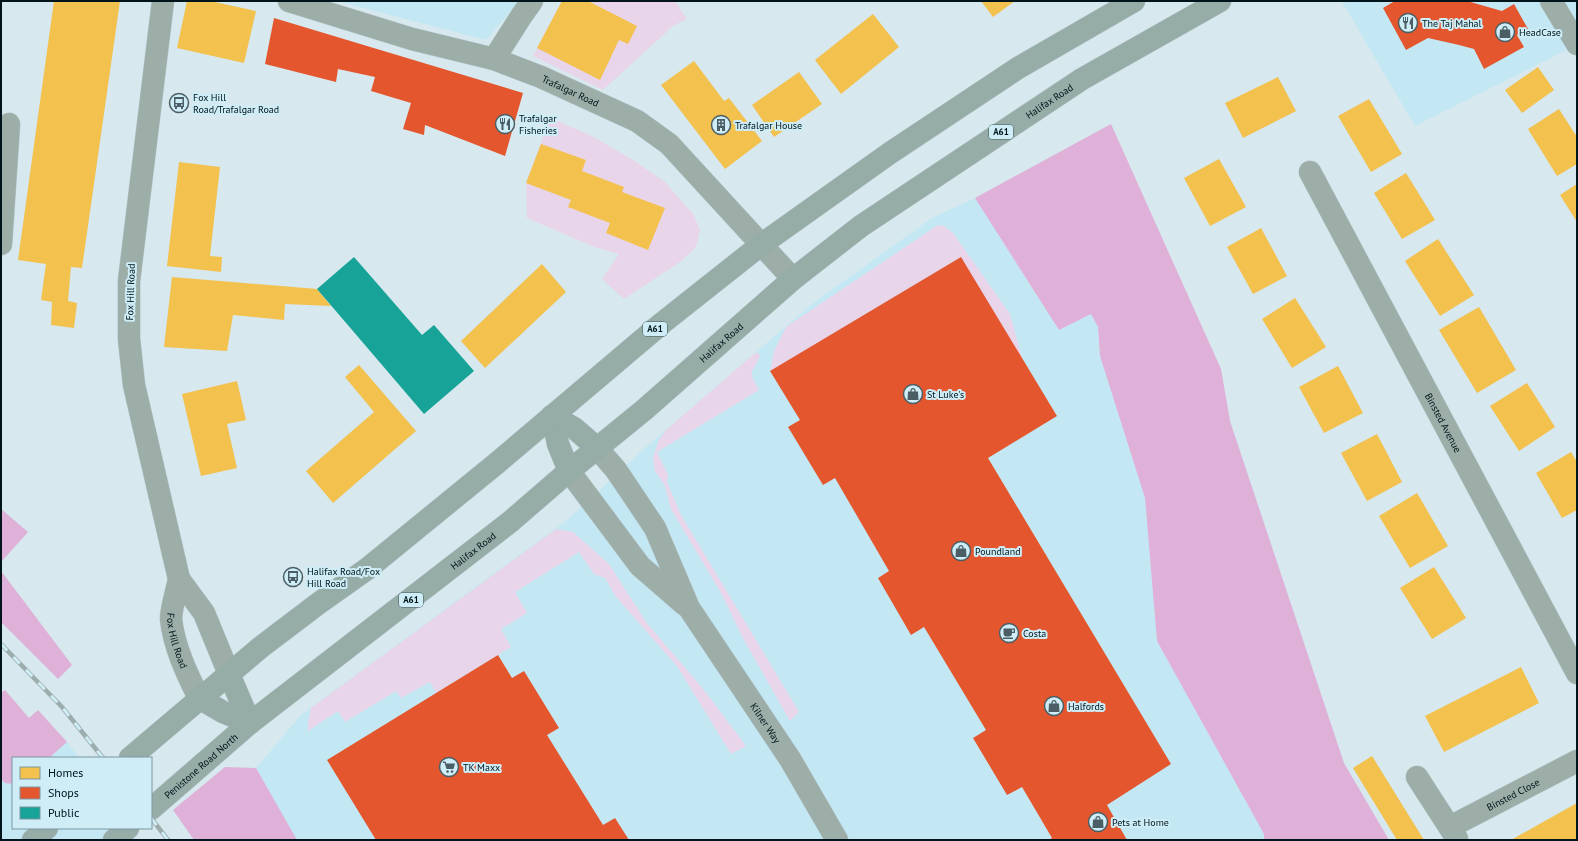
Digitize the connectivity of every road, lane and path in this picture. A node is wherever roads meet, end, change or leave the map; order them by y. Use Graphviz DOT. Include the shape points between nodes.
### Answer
graph roads {
  1 [pos="162,1"];
  2 [pos="289,1"];
  3 [pos="532,1"];
  4 [pos="1134,1"];
  5 [pos="1220,1"];
  6 [pos="1551,1"];
  7 [pos="1577,44"];
  8 [pos="494,59"];
  9 [pos="9,124"];
  10 [pos="1310,172"];
  11 [pos="2,214"];
  12 [pos="1,244"];
  13 [pos="762,244"];
  14 [pos="793,279"];
  15 [pos="552,416"];
  16 [pos="597,448"];
  17 [pos="569,471"];
  18 [pos="179,579"];
  19 [pos="689,608"];
  20 [pos="1577,673"];
  21 [pos="229,674"];
  22 [pos="199,698"];
  23 [pos="250,723"];
  24 [pos="131,757"];
  25 [pos="1577,761"];
  26 [pos="1417,777"];
  27 [pos="152,808"];
  28 [pos="46,829"];
  29 [pos="127,829"];
  30 [pos="1454,834"];
  31 [pos="33,840"];
  32 [pos="114,840"];
  33 [pos="837,840"];
  1 -- 18 [label="street, Fox Hill Road" via="129,281 128,339 134,385"];
  2 -- 8 [label="street, Trafalgar Road" via="412,39"];
  3 -- 8 [label="street"];
  4 -- 13 [label="highway, A61" via="1018,68 890,153"];
  5 -- 14 [label="highway, Halifax Road / A61" via="1082,79 861,226"];
  6 -- 7 [label="street"];
  8 -- 13 [label="street, Trafalgar Road" via="541,76 637,121 669,144"];
  9 -- 11 [label="street"];
  10 -- 20 [label="street, Binsted Avenue"];
  11 -- 12 [label="street"];
  13 -- 14 [label="street, Trafalgar Road"];
  13 -- 15 [label="highway, A61" via="661,324"];
  14 -- 16 [label="highway, Halifax Road / A61" via="650,405"];
  15 -- 16 [label="highway" via="574,428"];
  15 -- 17 [label="highway" via="558,444"];
  15 -- 21 [label="highway, A61" via="367,569 319,603"];
  16 -- 17 [label="highway, Halifax Road / A61"];
  16 -- 19 [label="street, Kilner Way" via="616,470 655,528"];
  17 -- 19 [label="street, Kilner Way" via="640,566"];
  17 -- 23 [label="highway, Halifax Road / A61" via="510,522"];
  18 -- 21 [label="street, Fox Hill Road" via="204,613"];
  18 -- 22 [label="street, Fox Hill Road" via="171,618 186,672"];
  19 -- 33 [label="street, Kilner Way" via="790,759"];
  21 -- 22 [label="highway, A61"];
  21 -- 23 [label="highway"];
  22 -- 23 [label="highway" via="223,712"];
  22 -- 24 [label="highway, A61"];
  23 -- 27 [label="highway, Penistone Road North / A61"];
  25 -- 30 [label="street, Binsted Close"];
  26 -- 30 [label="street, Binsted Close"];
  28 -- 31 [label="highway"];
  29 -- 32 [label="highway"];
}
